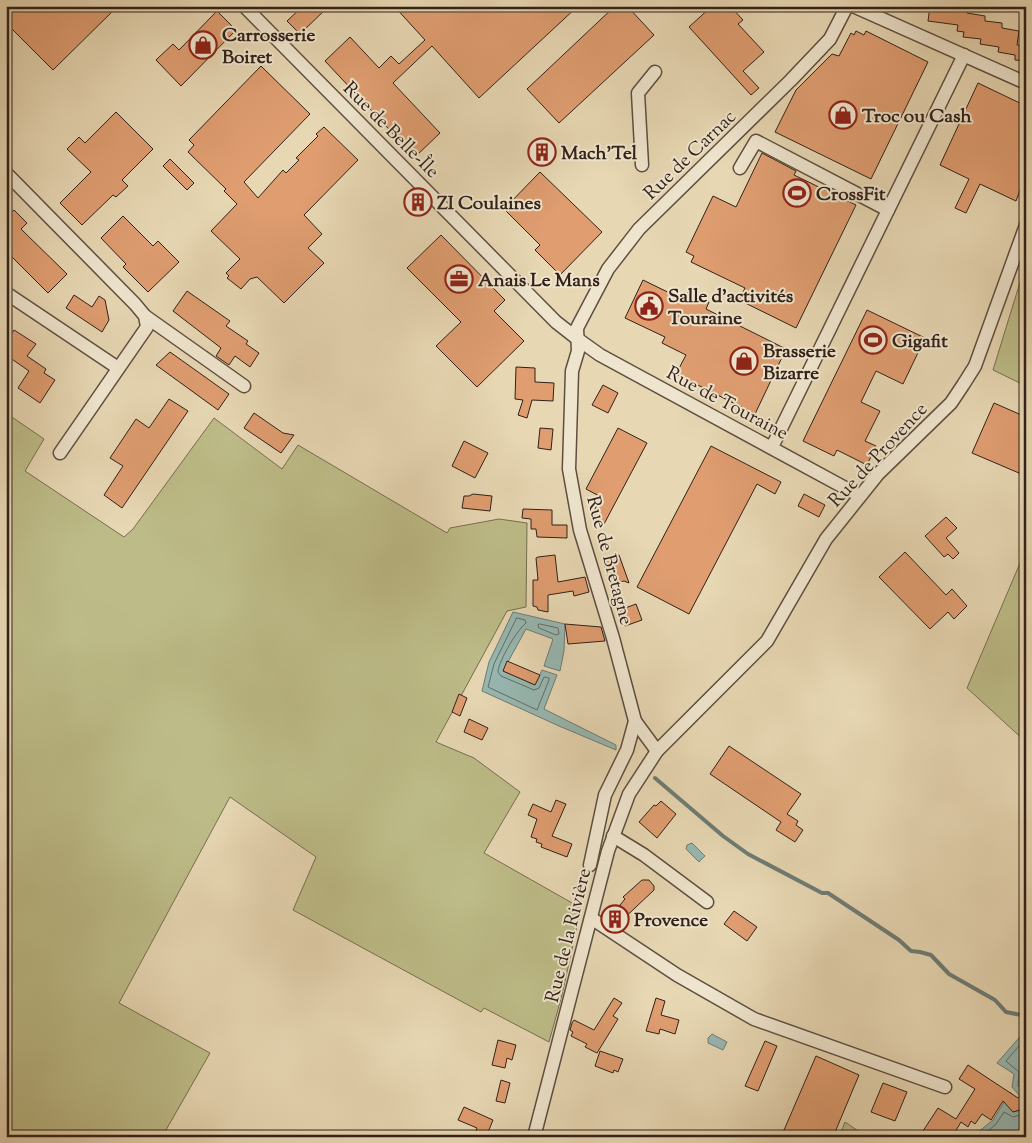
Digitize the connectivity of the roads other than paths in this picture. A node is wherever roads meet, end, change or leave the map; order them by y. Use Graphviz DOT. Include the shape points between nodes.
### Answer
graph roads {
  1 [pos="244,6"];
  2 [pos="847,6"];
  3 [pos="854,6"];
  4 [pos="964,55"];
  5 [pos="656,72"];
  6 [pos="1026,83"];
  7 [pos="642,165"];
  8 [pos="740,168"];
  9 [pos="6,173"];
  10 [pos="888,210"];
  11 [pos="1026,224"];
  12 [pos="8,298"];
  13 [pos="145,316"];
  14 [pos="579,340"];
  15 [pos="118,368"];
  16 [pos="244,386"];
  17 [pos="772,447"];
  18 [pos="60,454"];
  19 [pos="860,496"];
  20 [pos="635,721"];
  21 [pos="657,751"];
  22 [pos="613,836"];
  23 [pos="590,865"];
  24 [pos="707,902"];
  25 [pos="591,918"];
  26 [pos="945,1087"];
  27 [pos="534,1137"];
  1 -- 14 [label="street, Rue de Belle-Île" via="556,322"];
  2 -- 14 [label="street, Rue de Carnac" via="830,39 639,229 608,269 577,328"];
  3 -- 4 [label="street"];
  4 -- 6 [label="street"];
  4 -- 10 [label="street"];
  5 -- 7 [label="street" via="638,93"];
  8 -- 10 [label="street" via="756,141"];
  9 -- 13 [label="street"];
  10 -- 17 [label="street"];
  11 -- 19 [label="street, Rue de Provence" via="975,366 964,385"];
  12 -- 15 [label="street"];
  13 -- 15 [label="street" via="147,327"];
  13 -- 16 [label="street"];
  14 -- 17 [label="street, Rue de Touraine" via="600,355"];
  14 -- 20 [label="street, Rue de Bretagne" via="572,371 569,469 580,530"];
  15 -- 18 [label="street"];
  17 -- 19 [label="street, Rue de Touraine"];
  19 -- 21 [label="street, Rue de Provence" via="826,539 766,642"];
  20 -- 21 [label="street, Rue de Bretagne"];
  20 -- 23 [label="street" via="627,750 605,795"];
  21 -- 22 [label="street, Rue de la Rivière" via="628,794"];
  22 -- 24 [label="street"];
  22 -- 25 [label="street, Rue de la Rivière"];
  25 -- 26 [label="street" via="677,975 754,1020"];
  25 -- 27 [label="street, Rue de la Rivière"];
}
